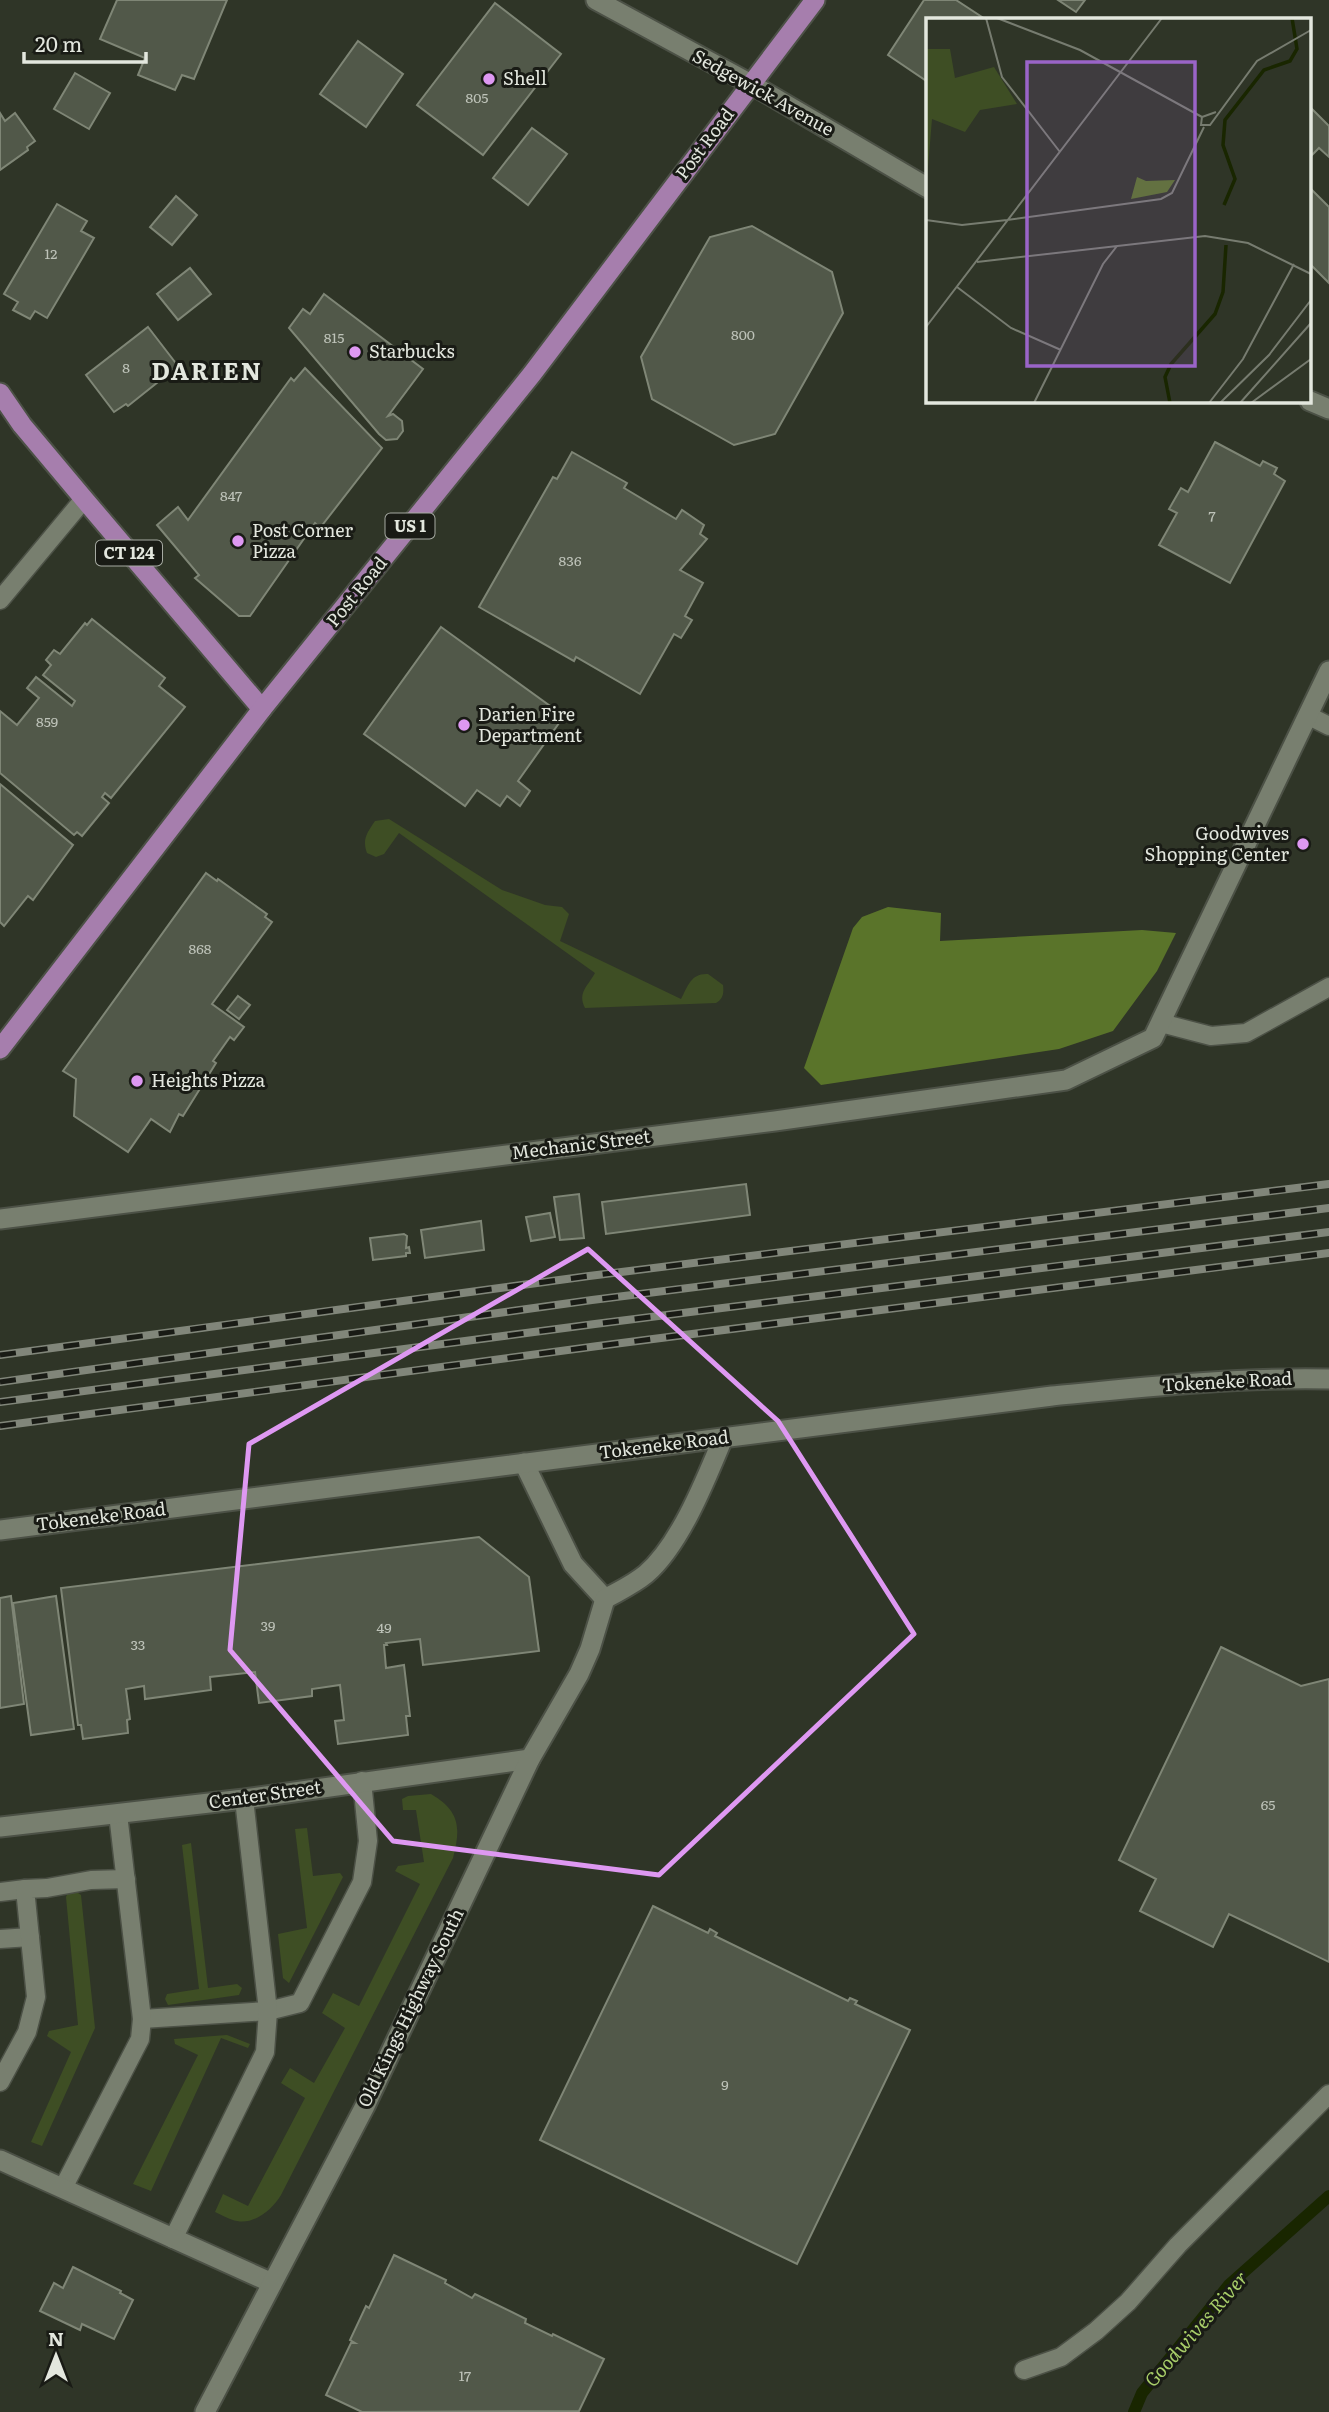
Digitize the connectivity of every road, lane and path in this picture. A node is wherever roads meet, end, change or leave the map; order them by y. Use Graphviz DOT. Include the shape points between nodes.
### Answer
graph roads {
  1 [pos="596,0"];
  2 [pos="815,0"];
  3 [pos="751,84"];
  4 [pos="926,187"];
  5 [pos="0,393"];
  6 [pos="1312,402"];
  7 [pos="1329,409"];
  8 [pos="84,499"];
  9 [pos="0,600"];
  10 [pos="1329,671"];
  11 [pos="262,709"];
  12 [pos="1309,716"];
  13 [pos="1329,726"];
  14 [pos="1329,987"];
  15 [pos="1157,1031"];
  16 [pos="0,1049"];
  17 [pos="0,1219"];
  18 [pos="1329,1379"];
  19 [pos="723,1438"];
  20 [pos="524,1463"];
  21 [pos="0,1530"];
  22 [pos="605,1599"];
  23 [pos="530,1759"];
  24 [pos="362,1781"];
  25 [pos="244,1798"];
  26 [pos="118,1814"];
  27 [pos="0,1827"];
  28 [pos="126,1879"];
  29 [pos="25,1889"];
  30 [pos="0,1892"];
  31 [pos="30,1937"];
  32 [pos="0,1939"];
  33 [pos="268,2011"];
  34 [pos="142,2019"];
  35 [pos="0,2082"];
  36 [pos="1329,2094"];
  37 [pos="0,2160"];
  38 [pos="64,2189"];
  39 [pos="173,2239"];
  40 [pos="272,2283"];
  41 [pos="1024,2370"];
  42 [pos="205,2412"];
  1 -- 3 [label="street, Sedgewick Avenue"];
  2 -- 3 [label="main road, Post Road / US 1"];
  3 -- 4 [label="street, Sedgewick Avenue"];
  3 -- 11 [label="main road, Post Road / US 1" via="532,374"];
  5 -- 8 [label="main road, CT 124"];
  6 -- 7 [label="street"];
  8 -- 9 [label="lane"];
  8 -- 11 [label="main road, CT 124"];
  10 -- 12 [label="street"];
  11 -- 16 [label="main road, Post Road / US 1"];
  12 -- 13 [label="lane"];
  12 -- 15 [label="street"];
  14 -- 15 [label="lane" via="1246,1033 1211,1036"];
  15 -- 17 [label="street, Mechanic Street" via="1066,1080"];
  18 -- 19 [label="street, Tokeneke Road" via="1167,1385 1052,1396"];
  19 -- 20 [label="street, Tokeneke Road"];
  19 -- 22 [label="street" via="691,1509 662,1558"];
  20 -- 21 [label="street, Tokeneke Road"];
  20 -- 22 [label="street" via="573,1564"];
  22 -- 23 [label="street, Old Kings Highway South" via="579,1674"];
  23 -- 24 [label="street, Center Street"];
  23 -- 40 [label="street, Old Kings Highway South" via="365,2106"];
  24 -- 25 [label="street, Center Street"];
  24 -- 33 [label="lane" via="368,1841 362,1882 300,2003"];
  25 -- 26 [label="street, Center Street"];
  25 -- 33 [label="lane"];
  26 -- 27 [label="street, Center Street"];
  26 -- 28 [label="lane"];
  28 -- 29 [label="lane"];
  28 -- 34 [label="lane"];
  29 -- 30 [label="lane"];
  29 -- 31 [label="lane"];
  31 -- 32 [label="lane"];
  31 -- 35 [label="lane" via="36,1997 27,2032"];
  33 -- 34 [label="lane"];
  33 -- 39 [label="lane" via="265,2052"];
  34 -- 38 [label="lane" via="140,2039"];
  36 -- 41 [label="lane" via="1096,2331 1060,2357"];
  37 -- 38 [label="street"];
  38 -- 39 [label="street"];
  39 -- 40 [label="street"];
  40 -- 42 [label="street, Old Kings Highway South"];
}
